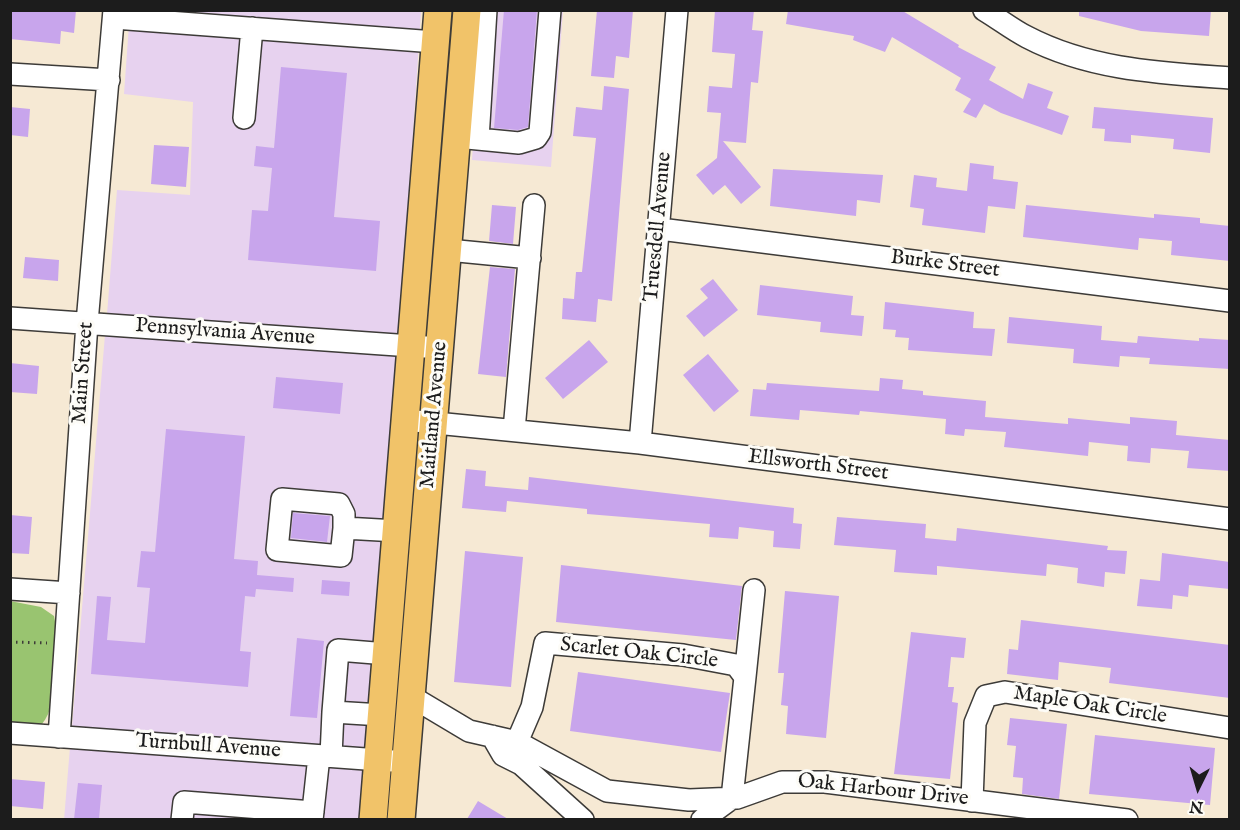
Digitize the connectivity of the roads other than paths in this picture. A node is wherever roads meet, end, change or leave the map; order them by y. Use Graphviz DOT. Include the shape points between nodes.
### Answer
graph roads {
  1 [pos="438,10"];
  2 [pos="467,10"];
  3 [pos="486,10"];
  4 [pos="550,10"];
  5 [pos="676,10"];
  6 [pos="984,10"];
  7 [pos="114,14"];
  8 [pos="196,17"];
  9 [pos="252,28"];
  10 [pos="435,42"];
  11 [pos="10,74"];
  12 [pos="1230,78"];
  13 [pos="109,80"];
  14 [pos="244,118"];
  15 [pos="468,138"];
  16 [pos="534,205"];
  17 [pos="660,229"];
  18 [pos="448,249"];
  19 [pos="530,258"];
  20 [pos="1230,301"];
  21 [pos="10,318"];
  22 [pos="87,323"];
  23 [pos="411,346"];
  24 [pos="440,348"];
  25 [pos="405,420"];
  26 [pos="434,422"];
  27 [pos="514,430"];
  28 [pos="640,443"];
  29 [pos="1230,519"];
  30 [pos="344,528"];
  31 [pos="397,531"];
  32 [pos="10,589"];
  33 [pos="754,590"];
  34 [pos="69,593"];
  35 [pos="387,654"];
  36 [pos="745,677"];
  37 [pos="412,697"];
  38 [pos="333,712"];
  39 [pos="382,715"];
  40 [pos="1230,728"];
  41 [pos="10,733"];
  42 [pos="59,736"];
  43 [pos="492,736"];
  44 [pos="517,742"];
  45 [pos="325,756"];
  46 [pos="378,759"];
  47 [pos="406,762"];
  48 [pos="732,798"];
  49 [pos="972,801"];
  50 [pos="313,816"];
  51 [pos="182,819"];
  52 [pos="373,819"];
  53 [pos="401,819"];
  54 [pos="583,819"];
  55 [pos="702,819"];
  56 [pos="1127,819"];
  1 -- 10 [label="main road, Maitland Avenue"];
  2 -- 15 [label="main road, Maitland Avenue"];
  3 -- 15 [label="street"];
  4 -- 15 [label="street" via="540,132 529,142"];
  5 -- 17 [label="street, Truesdell Avenue"];
  6 -- 12 [label="street" via="1028,38 1087,60 1134,70"];
  7 -- 8 [label="street"];
  7 -- 13 [label="street, Main Street"];
  8 -- 9 [label="street"];
  9 -- 10 [label="street"];
  9 -- 14 [label="street"];
  10 -- 23 [label="main road, Maitland Avenue"];
  11 -- 13 [label="street"];
  13 -- 22 [label="street, Main Street"];
  15 -- 18 [label="main road, Maitland Avenue"];
  16 -- 19 [label="street"];
  17 -- 20 [label="street, Burke Street"];
  17 -- 28 [label="street, Truesdell Avenue"];
  18 -- 19 [label="street"];
  18 -- 24 [label="main road, Maitland Avenue"];
  19 -- 27 [label="street"];
  21 -- 22 [label="street, Pennsylvania Avenue"];
  22 -- 23 [label="street, Pennsylvania Avenue"];
  22 -- 34 [label="street, Main Street"];
  23 -- 24 [label="street, Pennsylvania Avenue"];
  23 -- 25 [label="main road, Maitland Avenue"];
  24 -- 26 [label="main road, Maitland Avenue"];
  25 -- 26 [label="street, Ellsworth Street"];
  25 -- 31 [label="main road, Maitland Avenue"];
  26 -- 27 [label="street, Ellsworth Street"];
  26 -- 37 [label="main road, Maitland Avenue"];
  27 -- 28 [label="street, Ellsworth Street"];
  28 -- 29 [label="street, Ellsworth Street"];
  30 -- 31 [label="street"];
  31 -- 35 [label="main road, Maitland Avenue"];
  32 -- 34 [label="street"];
  33 -- 36 [label="street"];
  34 -- 42 [label="street, Main Street"];
  35 -- 38 [label="street" via="338,650"];
  35 -- 39 [label="main road, Maitland Avenue"];
  36 -- 44 [label="street, Scarlet Oak Circle" via="736,665 683,655 545,644 532,707"];
  36 -- 48 [label="street, Scarlet Oak Circle"];
  37 -- 43 [label="street, Oak Harbour Drive" via="470,730"];
  37 -- 47 [label="main road, Maitland Avenue"];
  38 -- 39 [label="street"];
  38 -- 45 [label="street"];
  39 -- 46 [label="main road, Maitland Avenue"];
  40 -- 49 [label="street, Maple Oak Circle" via="1005,692 986,696 975,723"];
  41 -- 42 [label="street, Turnbull Avenue"];
  42 -- 45 [label="street, Turnbull Avenue"];
  43 -- 44 [label="street, Oak Harbour Drive"];
  43 -- 54 [label="street" via="503,755 521,764 558,801"];
  44 -- 48 [label="street, Oak Harbour Drive" via="607,791 689,800"];
  45 -- 46 [label="street, Turnbull Avenue"];
  45 -- 50 [label="street"];
  46 -- 47 [label="street, Turnbull Avenue"];
  46 -- 52 [label="main road, Maitland Avenue"];
  47 -- 53 [label="main road, Maitland Avenue"];
  48 -- 49 [label="street, Oak Harbour Drive" via="782,782 825,782"];
  48 -- 55 [label="street"];
  49 -- 56 [label="street, Oak Harbour Drive"];
  50 -- 51 [label="street" via="184,802"];
}
